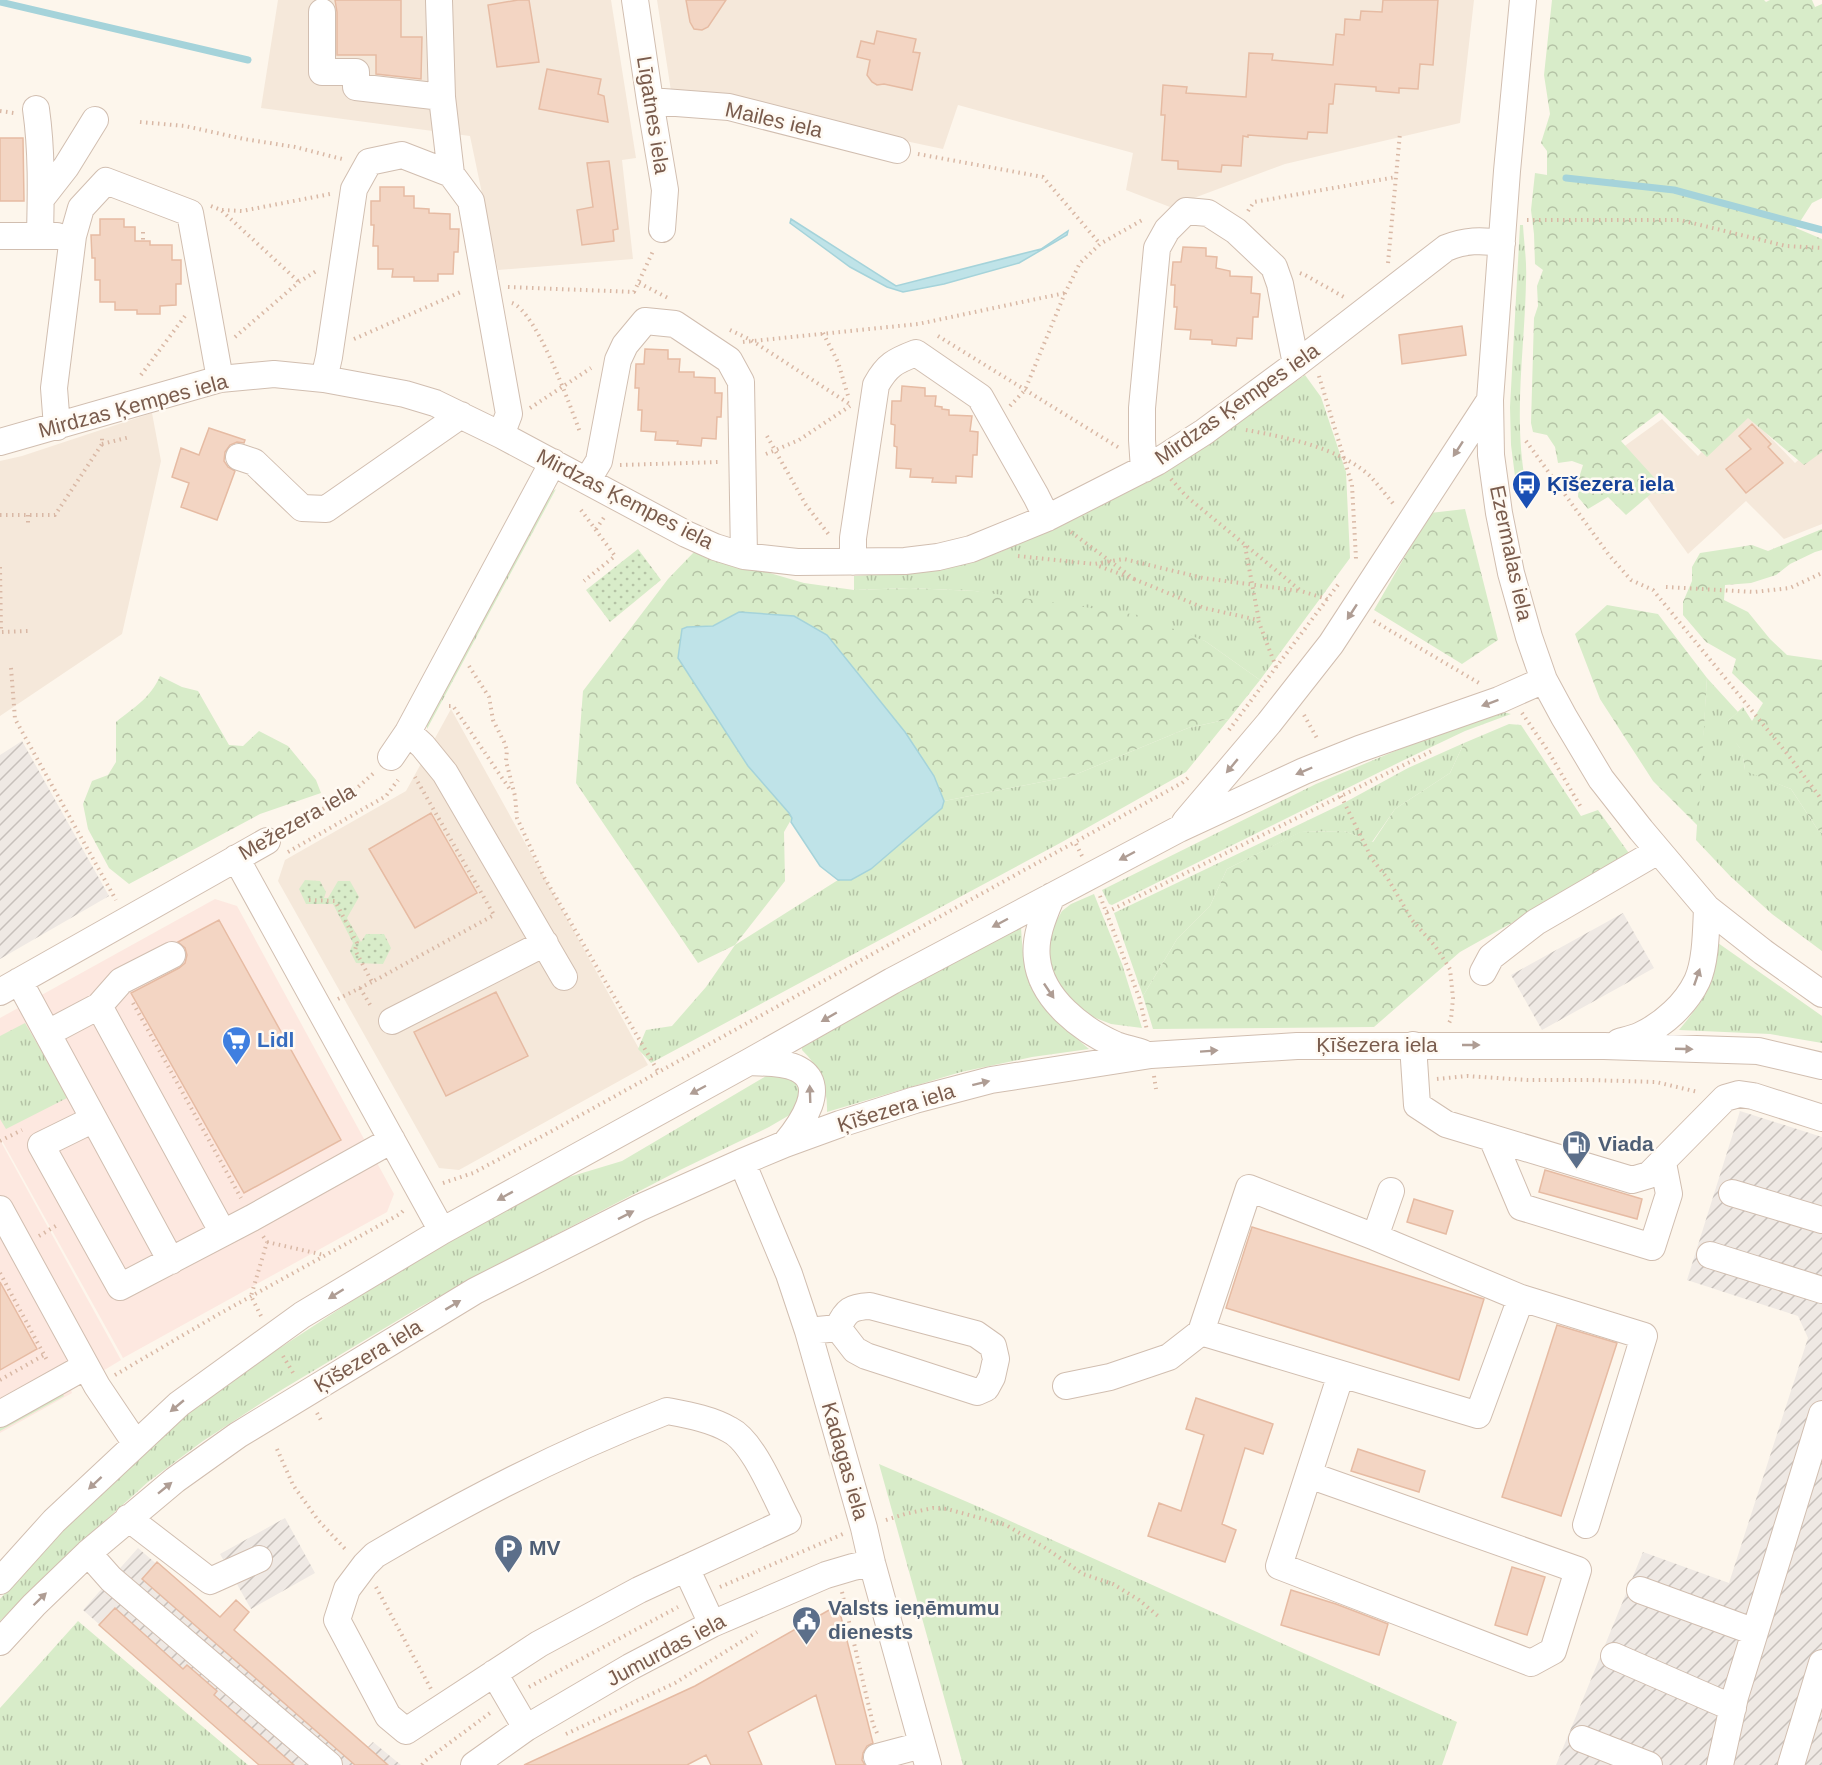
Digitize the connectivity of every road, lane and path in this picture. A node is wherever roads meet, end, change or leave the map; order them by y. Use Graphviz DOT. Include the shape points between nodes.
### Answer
graph roads {
  1 [pos="635,0"];
  2 [pos="1523,0"];
  3 [pos="439,1"];
  4 [pos="322,12"];
  5 [pos="442,97"];
  6 [pos="650,101"];
  7 [pos="36,109"];
  8 [pos="94,120"];
  9 [pos="141,122"];
  10 [pos="1401,133"];
  11 [pos="897,150"];
  12 [pos="367,165"];
  13 [pos="451,174"];
  14 [pos="1396,177"];
  15 [pos="354,189"];
  16 [pos="41,199"];
  17 [pos="190,213"];
  18 [pos="1147,218"];
  19 [pos="1527,220"];
  20 [pos="662,230"];
  21 [pos="1236,231"];
  22 [pos="143,232"];
  23 [pos="0,236"];
  24 [pos="40,236"];
  25 [pos="73,236"];
  26 [pos="143,241"];
  27 [pos="1502,243"];
  28 [pos="1100,244"];
  29 [pos="1822,248"];
  30 [pos="344,256"];
  31 [pos="1388,263"];
  32 [pos="1274,267"];
  33 [pos="639,283"];
  34 [pos="487,286"];
  35 [pos="634,292"];
  36 [pos="1065,293"];
  37 [pos="1344,297"];
  38 [pos="630,302"];
  39 [pos="185,315"];
  40 [pos="918,324"];
  41 [pos="927,330"];
  42 [pos="937,336"];
  43 [pos="751,340"];
  44 [pos="710,347"];
  45 [pos="216,354"];
  46 [pos="599,363"];
  47 [pos="1296,364"];
  48 [pos="141,375"];
  49 [pos="220,379"];
  50 [pos="324,379"];
  51 [pos="562,387"];
  52 [pos="1025,390"];
  53 [pos="1490,400"];
  54 [pos="874,401"];
  55 [pos="98,415"];
  56 [pos="461,415"];
  57 [pos="994,422"];
  58 [pos="1216,424"];
  59 [pos="505,425"];
  60 [pos="57,427"];
  61 [pos="766,435"];
  62 [pos="130,437"];
  63 [pos="1526,441"];
  64 [pos="0,442"];
  65 [pos="102,444"];
  66 [pos="239,457"];
  67 [pos="1344,459"];
  68 [pos="1142,461"];
  69 [pos="553,462"];
  70 [pos="593,471"];
  71 [pos="1400,501"];
  72 [pos="1395,506"];
  73 [pos="581,510"];
  74 [pos="28,514"];
  75 [pos="1389,515"];
  76 [pos="0,516"];
  77 [pos="1047,518"];
  78 [pos="28,523"];
  79 [pos="832,539"];
  80 [pos="1245,546"];
  81 [pos="1362,550"];
  82 [pos="1009,555"];
  83 [pos="744,556"];
  84 [pos="1356,559"];
  85 [pos="1110,560"];
  86 [pos="853,562"];
  87 [pos="1094,564"];
  88 [pos="0,567"];
  89 [pos="1350,567"];
  90 [pos="1822,573"];
  91 [pos="1345,575"];
  92 [pos="1134,579"];
  93 [pos="584,581"];
  94 [pos="1251,585"];
  95 [pos="1666,587"];
  96 [pos="1301,591"];
  97 [pos="1329,599"];
  98 [pos="1353,610"];
  99 [pos="1259,621"];
  100 [pos="1,624"];
  101 [pos="29,632"];
  102 [pos="467,663"];
  103 [pos="1276,667"];
  104 [pos="11,668"];
  105 [pos="1544,680"];
  106 [pos="1292,693"];
  107 [pos="445,705"];
  108 [pos="1506,709"];
  109 [pos="1523,714"];
  110 [pos="408,732"];
  111 [pos="1228,732"];
  112 [pos="1442,746"];
  113 [pos="1329,761"];
  114 [pos="400,770"];
  115 [pos="1196,772"];
  116 [pos="514,796"];
  117 [pos="1341,796"];
  118 [pos="1822,800"];
  119 [pos="1582,809"];
  120 [pos="1179,829"];
  121 [pos="267,841"];
  122 [pos="1075,842"];
  123 [pos="295,848"];
  124 [pos="1658,851"];
  125 [pos="236,858"];
  126 [pos="1084,861"];
  127 [pos="1098,892"];
  128 [pos="1052,896"];
  129 [pos="309,900"];
  130 [pos="118,903"];
  131 [pos="1707,908"];
  132 [pos="1107,912"];
  133 [pos="545,943"];
  134 [pos="172,955"];
  135 [pos="1483,972"];
  136 [pos="564,977"];
  137 [pos="121,981"];
  138 [pos="372,981"];
  139 [pos="10,986"];
  140 [pos="1822,994"];
  141 [pos="342,998"];
  142 [pos="99,1005"];
  143 [pos="392,1021"];
  144 [pos="1146,1029"];
  145 [pos="48,1033"];
  146 [pos="1413,1045"];
  147 [pos="1438,1045"];
  148 [pos="1604,1046"];
  149 [pos="1151,1055"];
  150 [pos="749,1062"];
  151 [pos="1822,1066"];
  152 [pos="659,1073"];
  153 [pos="1415,1080"];
  154 [pos="1725,1098"];
  155 [pos="1822,1118"];
  156 [pos="94,1119"];
  157 [pos="10,1137"];
  158 [pos="1492,1138"];
  159 [pos="392,1140"];
  160 [pos="0,1141"];
  161 [pos="785,1144"];
  162 [pos="742,1162"];
  163 [pos="1663,1163"];
  164 [pos="1391,1191"];
  165 [pos="1731,1193"];
  166 [pos="421,1194"];
  167 [pos="0,1209"];
  168 [pos="78,1212"];
  169 [pos="252,1218"];
  170 [pos="1822,1220"];
  171 [pos="442,1231"];
  172 [pos="223,1233"];
  173 [pos="1375,1237"];
  174 [pos="267,1242"];
  175 [pos="21,1247"];
  176 [pos="1710,1255"];
  177 [pos="324,1256"];
  178 [pos="171,1261"];
  179 [pos="0,1273"];
  180 [pos="1822,1290"];
  181 [pos="251,1296"];
  182 [pos="1521,1298"];
  183 [pos="838,1328"];
  184 [pos="808,1331"];
  185 [pos="1201,1332"];
  186 [pos="272,1336"];
  187 [pos="44,1355"];
  188 [pos="1341,1374"];
  189 [pos="92,1376"];
  190 [pos="0,1380"];
  191 [pos="59,1381"];
  192 [pos="1065,1386"];
  193 [pos="305,1394"];
  194 [pos="0,1414"];
  195 [pos="1822,1414"];
  196 [pos="322,1422"];
  197 [pos="136,1444"];
  198 [pos="277,1449"];
  199 [pos="1309,1475"];
  200 [pos="128,1518"];
  201 [pos="54,1521"];
  202 [pos="880,1524"];
  203 [pos="1586,1525"];
  204 [pos="845,1533"];
  205 [pos="88,1553"];
  206 [pos="350,1553"];
  207 [pos="0,1557"];
  208 [pos="259,1559"];
  209 [pos="872,1563"];
  210 [pos="687,1568"];
  211 [pos="0,1581"];
  212 [pos="375,1586"];
  213 [pos="1640,1590"];
  214 [pos="850,1594"];
  215 [pos="699,1596"];
  216 [pos="1158,1616"];
  217 [pos="712,1624"];
  218 [pos="762,1629"];
  219 [pos="1755,1632"];
  220 [pos="0,1642"];
  221 [pos="1614,1656"];
  222 [pos="1822,1663"];
  223 [pos="494,1673"];
  224 [pos="432,1691"];
  225 [pos="509,1699"];
  226 [pos="1732,1708"];
  227 [pos="526,1728"];
  228 [pos="557,1739"];
  229 [pos="1582,1739"];
  230 [pos="907,1755"];
  231 [pos="329,1765"];
  232 [pos="422,1765"];
  233 [pos="474,1765"];
  234 [pos="1649,1765"];
  235 [pos="1720,1765"];
  236 [pos="1791,1765"];
  1 -- 6 [label="street, Līgatnes iela"];
  2 -- 27 [label="street, Ezermalas iela"];
  3 -- 5 [label="street"];
  4 -- 5 [label="street" via="322,72 356,72 356,87"];
  5 -- 13 [label="street"];
  6 -- 11 [label="street, Mailes iela" via="729,107"];
  6 -- 20 [label="street, Līgatnes iela" via="665,190"];
  7 -- 16 [label="street"];
  8 -- 16 [label="street"];
  9 -- 12 [label="path" via="185,126"];
  10 -- 14 [label="path"];
  11 -- 28 [label="path" via="1043,177"];
  12 -- 13 [label="street" via="402,155"];
  12 -- 15 [label="street"];
  13 -- 34 [label="street" via="471,201"];
  14 -- 21 [label="path" via="1254,202"];
  14 -- 31 [label="path"];
  15 -- 17 [label="path" via="242,211"];
  15 -- 30 [label="street"];
  16 -- 24 [label="street"];
  17 -- 25 [label="street" via="106,181 81,208"];
  17 -- 45 [label="street"];
  18 -- 28 [label="path"];
  19 -- 29 [label="path" via="1680,220 1786,246"];
  20 -- 33 [label="path"];
  21 -- 32 [label="street"];
  21 -- 68 [label="street" via="1208,213 1186,211 1167,230 1157,248 1142,408"];
  22 -- 26 [label="path"];
  23 -- 24 [label="street"];
  24 -- 25 [label="street"];
  25 -- 60 [label="street" via="54,388"];
  27 -- 47 [label="street, Mirdzas Ķempes iela" via="1481,240 1446,248"];
  27 -- 53 [label="street, Ezermalas iela"];
  28 -- 36 [label="path" via="1080,263"];
  30 -- 45 [label="path" via="299,282"];
  30 -- 50 [label="street"];
  32 -- 37 [label="path" via="1305,275"];
  32 -- 47 [label="street"];
  34 -- 51 [label="path" via="517,305 534,326"];
  34 -- 59 [label="street"];
  35 -- 38 [label="path"];
  36 -- 40 [label="path"];
  36 -- 52 [label="path"];
  39 -- 48 [label="path"];
  40 -- 41 [label="path"];
  40 -- 43 [label="path"];
  42 -- 52 [label="path"];
  43 -- 44 [label="path"];
  43 -- 54 [label="path" via="851,405"];
  44 -- 70 [label="street" via="675,324 645,321 618,360"];
  44 -- 83 [label="street" via="729,360 741,382"];
  45 -- 49 [label="street"];
  46 -- 51 [label="path"];
  47 -- 58 [label="street, Mirdzas Ķempes iela"];
  47 -- 67 [label="path" via="1318,374"];
  49 -- 50 [label="street, Mirdzas Ķempes iela" via="274,374"];
  49 -- 55 [label="street, Mirdzas Ķempes iela"];
  50 -- 56 [label="street, Mirdzas Ķempes iela" via="405,394"];
  51 -- 59 [label="path"];
  51 -- 70 [label="path"];
  52 -- 57 [label="path"];
  52 -- 68 [label="path"];
  53 -- 98 [label="street, one-way"];
  53 -- 105 [label="street, Ezermalas iela" via="1491,455 1499,513 1511,573"];
  54 -- 57 [label="street" via="876,385 884,371 899,359 916,353 980,397"];
  54 -- 86 [label="street" via="853,538"];
  55 -- 60 [label="street, Mirdzas Ķempes iela"];
  55 -- 65 [label="path"];
  56 -- 59 [label="street, Mirdzas Ķempes iela"];
  56 -- 66 [label="street" via="326,509 302,508 254,462"];
  57 -- 77 [label="street"];
  58 -- 67 [label="path" via="1293,439"];
  58 -- 68 [label="street, Mirdzas Ķempes iela"];
  59 -- 69 [label="street, Mirdzas Ķempes iela"];
  60 -- 64 [label="street, Mirdzas Ķempes iela"];
  61 -- 79 [label="path" via="806,505"];
  62 -- 65 [label="path"];
  63 -- 118 [label="path" via="1609,555 1631,579 1653,590"];
  65 -- 74 [label="path" via="55,514"];
  67 -- 72 [label="path" via="1370,476"];
  67 -- 84 [label="path" via="1352,485"];
  68 -- 77 [label="street, Mirdzas Ķempes iela"];
  68 -- 80 [label="path"];
  69 -- 70 [label="street, Mirdzas Ķempes iela"];
  69 -- 110 [label="street"];
  70 -- 83 [label="street, Mirdzas Ķempes iela" via="686,534"];
  71 -- 72 [label="path"];
  72 -- 75 [label="path"];
  73 -- 93 [label="path" via="615,556"];
  74 -- 76 [label="path"];
  74 -- 78 [label="path"];
  77 -- 85 [label="path"];
  77 -- 86 [label="street, Mirdzas Ķempes iela" via="949,555"];
  80 -- 94 [label="path"];
  80 -- 96 [label="path"];
  81 -- 84 [label="path"];
  82 -- 87 [label="path"];
  83 -- 86 [label="street, Mirdzas Ķempes iela" via="797,562"];
  84 -- 89 [label="path"];
  85 -- 87 [label="path"];
  85 -- 92 [label="path"];
  85 -- 94 [label="path" via="1124,559"];
  87 -- 92 [label="path"];
  88 -- 100 [label="path"];
  90 -- 95 [label="path" via="1790,588 1754,592"];
  91 -- 97 [label="path"];
  92 -- 99 [label="path" via="1204,608"];
  94 -- 96 [label="path"];
  94 -- 99 [label="path"];
  96 -- 97 [label="path"];
  97 -- 98 [label="path"];
  97 -- 103 [label="path"];
  98 -- 106 [label="street, one-way"];
  98 -- 108 [label="path" via="1477,682"];
  99 -- 103 [label="path"];
  100 -- 101 [label="path" via="1,632"];
  102 -- 116 [label="path" via="489,697 493,720 507,750"];
  103 -- 111 [label="path"];
  104 -- 130 [label="path" via="15,719"];
  105 -- 108 [label="street"];
  105 -- 124 [label="street, Ezermalas iela" via="1601,779"];
  106 -- 113 [label="path"];
  106 -- 120 [label="street, one-way"];
  107 -- 116 [label="path" via="453,706"];
  108 -- 109 [label="path"];
  108 -- 109 [label="path"];
  108 -- 113 [label="street, one-way"];
  109 -- 119 [label="path"];
  110 -- 114 [label="street"];
  110 -- 133 [label="street" via="445,773"];
  112 -- 117 [label="path"];
  113 -- 120 [label="street, one-way"];
  114 -- 121 [label="path, Mežezera iela" via="357,788"];
  114 -- 123 [label="path" via="386,796"];
  114 -- 138 [label="path" via="494,915"];
  115 -- 122 [label="path"];
  116 -- 152 [label="path" via="517,818 544,876"];
  117 -- 132 [label="path"];
  117 -- 147 [label="path" via="1372,860 1450,969 1451,1019"];
  120 -- 128 [label="street, one-way"];
  121 -- 125 [label="street, Mežezera iela"];
  122 -- 126 [label="path"];
  122 -- 152 [label="path"];
  124 -- 131 [label="street, Ezermalas iela"];
  124 -- 135 [label="street" via="1536,922 1491,957"];
  125 -- 139 [label="street, Mežezera iela"];
  125 -- 159 [label="street"];
  127 -- 132 [label="path"];
  128 -- 149 [label="street, Ķīšezera iela, one-way" via="1041,920 1036,959 1043,982 1058,1004 1084,1027 1117,1045"];
  128 -- 150 [label="street, one-way"];
  129 -- 138 [label="path" via="335,901"];
  131 -- 140 [label="street, Ezermalas iela"];
  148 -- 131 [label="street, Ķīšezera iela, one-way" via="1641,1035 1666,1020 1684,1001 1698,980 1706,943"];
  132 -- 144 [label="path" via="1139,997"];
  133 -- 136 [label="street"];
  133 -- 143 [label="street"];
  134 -- 137 [label="street"];
  137 -- 142 [label="street"];
  137 -- 169 [label="path"];
  138 -- 141 [label="path"];
  139 -- 145 [label="street"];
  142 -- 145 [label="street"];
  142 -- 172 [label="street"];
  145 -- 156 [label="street"];
  146 -- 147 [label="street, Ķīšezera iela"];
  149 -- 146 [label="street, Ķīšezera iela, one-way" via="1297,1046"];
  146 -- 153 [label="street"];
  147 -- 148 [label="street, Ķīšezera iela, one-way"];
  148 -- 151 [label="street, Ķīšezera iela, one-way" via="1758,1051"];
  161 -- 149 [label="street, Ķīšezera iela, one-way" via="904,1103 991,1080"];
  161 -- 150 [label="street, Ķīšezera iela, one-way" via="800,1126 811,1103 807,1076 782,1064"];
  150 -- 171 [label="street, one-way"];
  152 -- 166 [label="path" via="473,1173"];
  153 -- 154 [label="path" via="1467,1076 1656,1082"];
  153 -- 158 [label="street" via="1417,1106 1446,1124"];
  154 -- 155 [label="street" via="1753,1096"];
  154 -- 163 [label="street"];
  156 -- 168 [label="street" via="41,1145"];
  156 -- 178 [label="street"];
  157 -- 160 [label="path"];
  158 -- 163 [label="street" via="1632,1180 1649,1175"];
  158 -- 163 [label="street" via="1521,1207 1652,1247 1669,1194"];
  159 -- 166 [label="street"];
  159 -- 169 [label="street"];
  161 -- 162 [label="street, Ķīšezera iela"];
  162 -- 184 [label="street, Kadagas iela" via="789,1274"];
  193 -- 162 [label="street, Ķīšezera iela, one-way" via="475,1291 639,1208"];
  164 -- 173 [label="street"];
  165 -- 170 [label="street"];
  166 -- 171 [label="street"];
  166 -- 177 [label="path" via="400,1214"];
  167 -- 175 [label="street"];
  168 -- 175 [label="path"];
  168 -- 178 [label="street" via="120,1287"];
  169 -- 172 [label="street"];
  169 -- 174 [label="path"];
  171 -- 186 [label="street, one-way"];
  172 -- 178 [label="street"];
  173 -- 182 [label="street"];
  173 -- 185 [label="street" via="1249,1188"];
  174 -- 177 [label="path"];
  174 -- 181 [label="path"];
  175 -- 189 [label="street"];
  176 -- 180 [label="street"];
  177 -- 181 [label="path"];
  179 -- 187 [label="path"];
  181 -- 186 [label="path"];
  181 -- 189 [label="path"];
  182 -- 188 [label="street" via="1478,1415"];
  182 -- 203 [label="street" via="1644,1336"];
  183 -- 183 [label="street" via="855,1350 866,1356 976,1392 986,1388 993,1377 993,1347 976,1334 870,1306 855,1307"];
  183 -- 184 [label="street"];
  184 -- 209 [label="street, Kadagas iela"];
  185 -- 188 [label="street"];
  185 -- 192 [label="street" via="1169,1357 1110,1377"];
  186 -- 193 [label="path"];
  186 -- 197 [label="street, one-way" via="178,1404"];
  187 -- 190 [label="path"];
  187 -- 191 [label="path"];
  188 -- 199 [label="street"];
  189 -- 191 [label="street"];
  189 -- 197 [label="street"];
  191 -- 194 [label="street"];
  193 -- 196 [label="path"];
  200 -- 193 [label="street, Ķīšezera iela, one-way" via="238,1435"];
  195 -- 219 [label="street"];
  197 -- 201 [label="street, one-way"];
  198 -- 206 [label="path" via="293,1485 318,1520"];
  199 -- 199 [label="street" via="1279,1566 1532,1663 1553,1651 1578,1570"];
  200 -- 205 [label="street, Ķīšezera iela"];
  200 -- 208 [label="street" via="210,1581"];
  201 -- 207 [label="street"];
  201 -- 211 [label="street"];
  202 -- 216 [label="path" via="933,1508 1006,1525 1083,1574 1113,1584"];
  204 -- 215 [label="path"];
  220 -- 205 [label="street, Ķīšezera iela, one-way"];
  205 -- 231 [label="street" via="111,1579"];
  209 -- 217 [label="street, Jumurdas iela" via="826,1575"];
  209 -- 230 [label="street, Kadagas iela"];
  210 -- 215 [label="street"];
  210 -- 223 [label="street" via="539,1644"];
  210 -- 223 [label="street" via="788,1521 753,1451 732,1430 667,1411 565,1455 417,1530 375,1555 347,1589 337,1620 388,1716 406,1731"];
  212 -- 224 [label="path"];
  213 -- 219 [label="street"];
  214 -- 230 [label="path" via="841,1592 869,1716 877,1734 885,1737 898,1732"];
  215 -- 217 [label="street"];
  215 -- 225 [label="path"];
  217 -- 227 [label="street, Jumurdas iela"];
  218 -- 228 [label="path" via="675,1683"];
  219 -- 226 [label="street"];
  221 -- 226 [label="street"];
  222 -- 236 [label="street"];
  223 -- 225 [label="street"];
  225 -- 227 [label="street"];
  225 -- 232 [label="path"];
  226 -- 235 [label="street"];
  227 -- 233 [label="street, Jumurdas iela"];
  229 -- 234 [label="street"];
}
